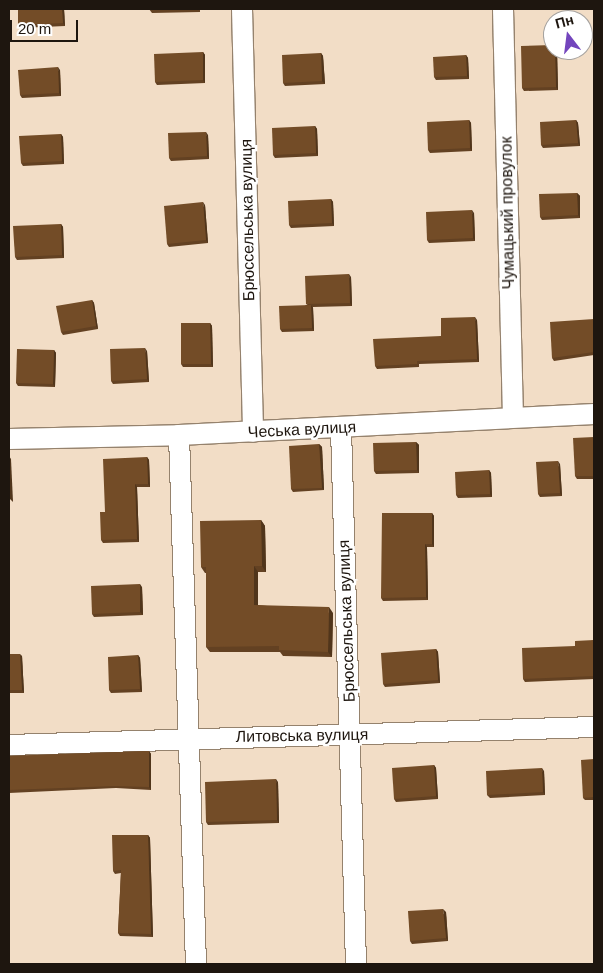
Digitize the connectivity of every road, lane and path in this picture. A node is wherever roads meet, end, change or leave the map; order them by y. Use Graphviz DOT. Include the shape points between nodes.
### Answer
graph roads {
  1 [pos="242,9"];
  2 [pos="503,9"];
  3 [pos="594,414"];
  4 [pos="513,418"];
  5 [pos="341,428"];
  6 [pos="253,432"];
  7 [pos="179,435"];
  8 [pos="9,438"];
  9 [pos="594,727"];
  10 [pos="351,736"];
  11 [pos="187,739"];
  12 [pos="9,745"];
  13 [pos="196,964"];
  14 [pos="356,964"];
  1 -- 6 [label="street, Брюссельська вулиця"];
  2 -- 4 [label="street, Чумацький провулок"];
  3 -- 4 [label="street, Чеська вулиця"];
  4 -- 5 [label="street, Чеська вулиця"];
  5 -- 6 [label="street, Чеська вулиця"];
  5 -- 10 [label="street, Брюссельська вулиця"];
  6 -- 7 [label="street, Чеська вулиця"];
  7 -- 8 [label="street, Чеська вулиця"];
  7 -- 11 [label="street"];
  9 -- 10 [label="street, Литовська вулиця"];
  10 -- 11 [label="street, Литовська вулиця"];
  10 -- 14 [label="street, Брюссельська вулиця"];
  11 -- 12 [label="street, Литовська вулиця"];
  11 -- 13 [label="street"];
}
